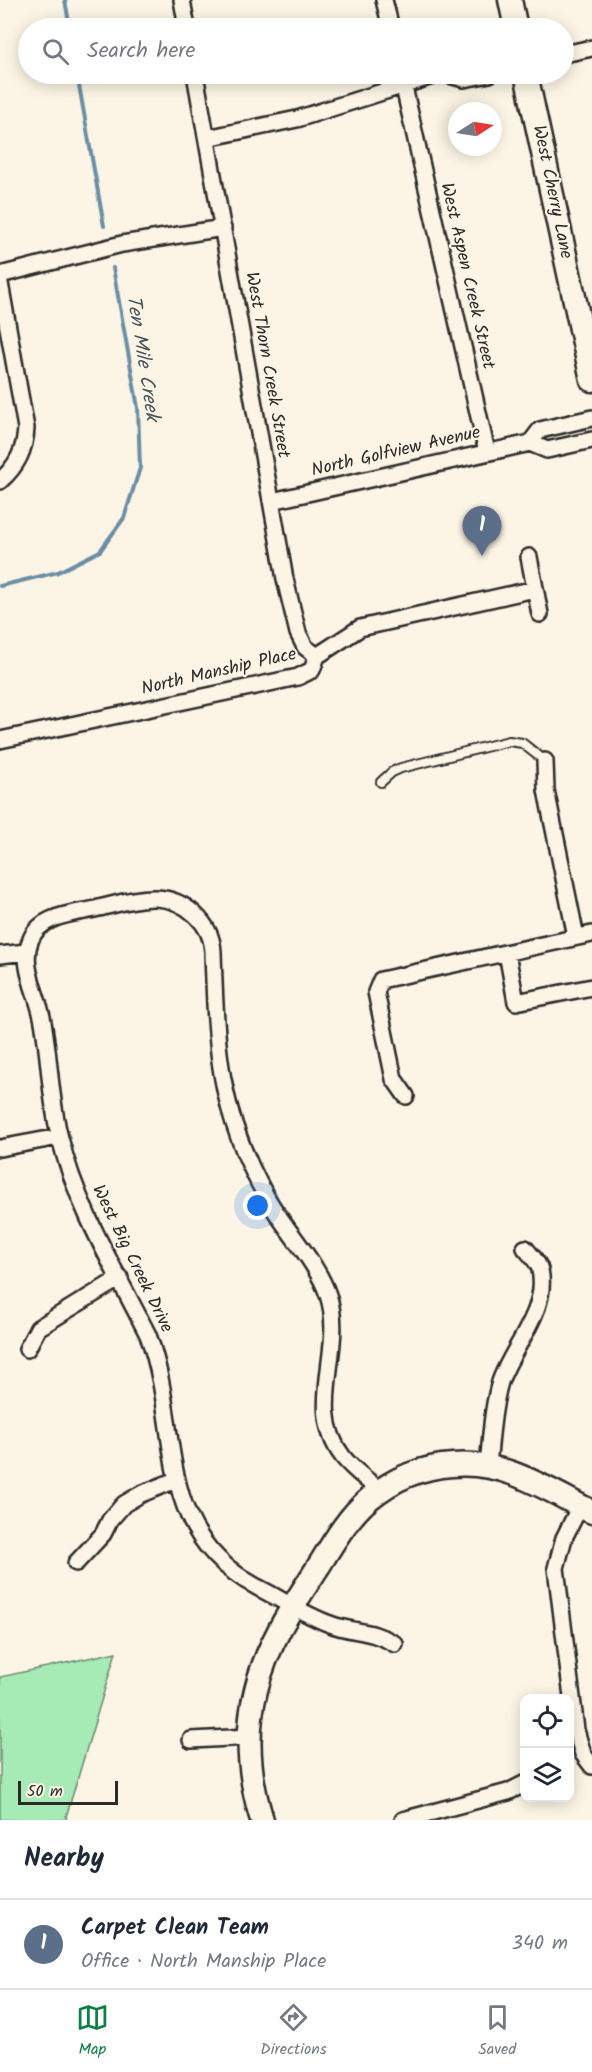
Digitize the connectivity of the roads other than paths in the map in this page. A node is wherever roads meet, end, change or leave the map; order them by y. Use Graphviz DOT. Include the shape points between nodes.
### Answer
graph roads {
  1 [pos="182,0"];
  2 [pos="384,0"];
  3 [pos="510,0"];
  4 [pos="185,18"];
  5 [pos="388,18"];
  6 [pos="514,18"];
  7 [pos="592,48"];
  8 [pos="574,52"];
  9 [pos="197,84"];
  10 [pos="390,84"];
  11 [pos="404,84"];
  12 [pos="528,84"];
  13 [pos="207,138"];
  14 [pos="223,228"];
  15 [pos="0,275"];
  16 [pos="0,283"];
  17 [pos="592,381"];
  18 [pos="592,418"];
  19 [pos="592,440"];
  20 [pos="530,443"];
  21 [pos="487,452"];
  22 [pos="0,481"];
  23 [pos="272,501"];
  24 [pos="528,557"];
  25 [pos="535,589"];
  26 [pos="540,614"];
  27 [pos="317,656"];
  28 [pos="0,740"];
  29 [pos="545,761"];
  30 [pos="381,782"];
  31 [pos="592,934"];
  32 [pos="576,937"];
  33 [pos="26,952"];
  34 [pos="507,953"];
  35 [pos="0,955"];
  36 [pos="592,987"];
  37 [pos="406,1096"];
  38 [pos="59,1137"];
  39 [pos="0,1148"];
  40 [pos="525,1248"];
  41 [pos="120,1278"];
  42 [pos="27,1349"];
  43 [pos="488,1465"];
  44 [pos="176,1480"];
  45 [pos="380,1491"];
  46 [pos="586,1509"];
  47 [pos="76,1563"];
  48 [pos="294,1606"];
  49 [pos="395,1644"];
  50 [pos="250,1737"];
  51 [pos="191,1740"];
  52 [pos="581,1761"];
  53 [pos="520,1787"];
  54 [pos="262,1820"];
  55 [pos="403,1820"];
  1 -- 4 [label="street"];
  2 -- 5 [label="street"];
  3 -- 6 [label="street"];
  7 -- 8 [label="street"];
  9 -- 13 [label="street, West Thorn Creek Street"];
  10 -- 13 [label="street" via="297,119"];
  11 -- 21 [label="street, West Aspen Creek Street"];
  12 -- 17 [label="street, West Cherry Lane"];
  13 -- 14 [label="street, West Thorn Creek Street"];
  14 -- 15 [label="street" via="122,244"];
  14 -- 23 [label="street, West Thorn Creek Street"];
  16 -- 22 [label="street" via="26,428 25,444 17,461"];
  18 -- 20 [label="street, North Golfview Avenue" via="540,430"];
  19 -- 20 [label="street, North Golfview Avenue" via="547,450"];
  20 -- 21 [label="street, North Golfview Avenue"];
  21 -- 23 [label="street, North Golfview Avenue"];
  23 -- 27 [label="street, West Thorn Creek Street" via="298,633 305,647"];
  24 -- 25 [label="street"];
  25 -- 26 [label="street"];
  25 -- 27 [label="street, North Manship Place" via="360,628"];
  27 -- 28 [label="street, North Manship Place" via="312,670 298,677"];
  29 -- 30 [label="lane" via="522,743 508,741 401,768"];
  29 -- 32 [label="street" via="546,790"];
  31 -- 32 [label="street"];
  32 -- 34 [label="street"];
  33 -- 35 [label="street"];
  33 -- 38 [label="street, West Big Creek Drive" via="43,1020"];
  33 -- 45 [label="street" via="32,935 57,917 141,899 156,898 186,907 207,930 213,944 219,1068 235,1130 267,1199 320,1277 331,1306 333,1337 326,1407 330,1432 345,1459"];
  34 -- 36 [label="street" via="516,1002"];
  34 -- 37 [label="street" via="381,980 376,992 394,1079"];
  38 -- 39 [label="street"];
  38 -- 41 [label="street, West Big Creek Drive" via="84,1207"];
  40 -- 43 [label="street" via="540,1268 539,1299 500,1383"];
  41 -- 42 [label="street" via="38,1328"];
  41 -- 44 [label="street, West Big Creek Drive" via="158,1364"];
  43 -- 45 [label="street" via="429,1469"];
  43 -- 46 [label="street" via="529,1480"];
  44 -- 47 [label="street" via="124,1504"];
  44 -- 48 [label="street, West Big Creek Drive" via="190,1520 217,1558 241,1578"];
  45 -- 48 [label="street" via="346,1523"];
  46 -- 52 [label="street" via="564,1538 556,1568"];
  48 -- 49 [label="street, West Big Creek Drive" via="331,1624 381,1636"];
  48 -- 50 [label="street" via="264,1661 255,1691"];
  50 -- 51 [label="street"];
  50 -- 54 [label="street" via="252,1780"];
  53 -- 55 [label="street"];
}
